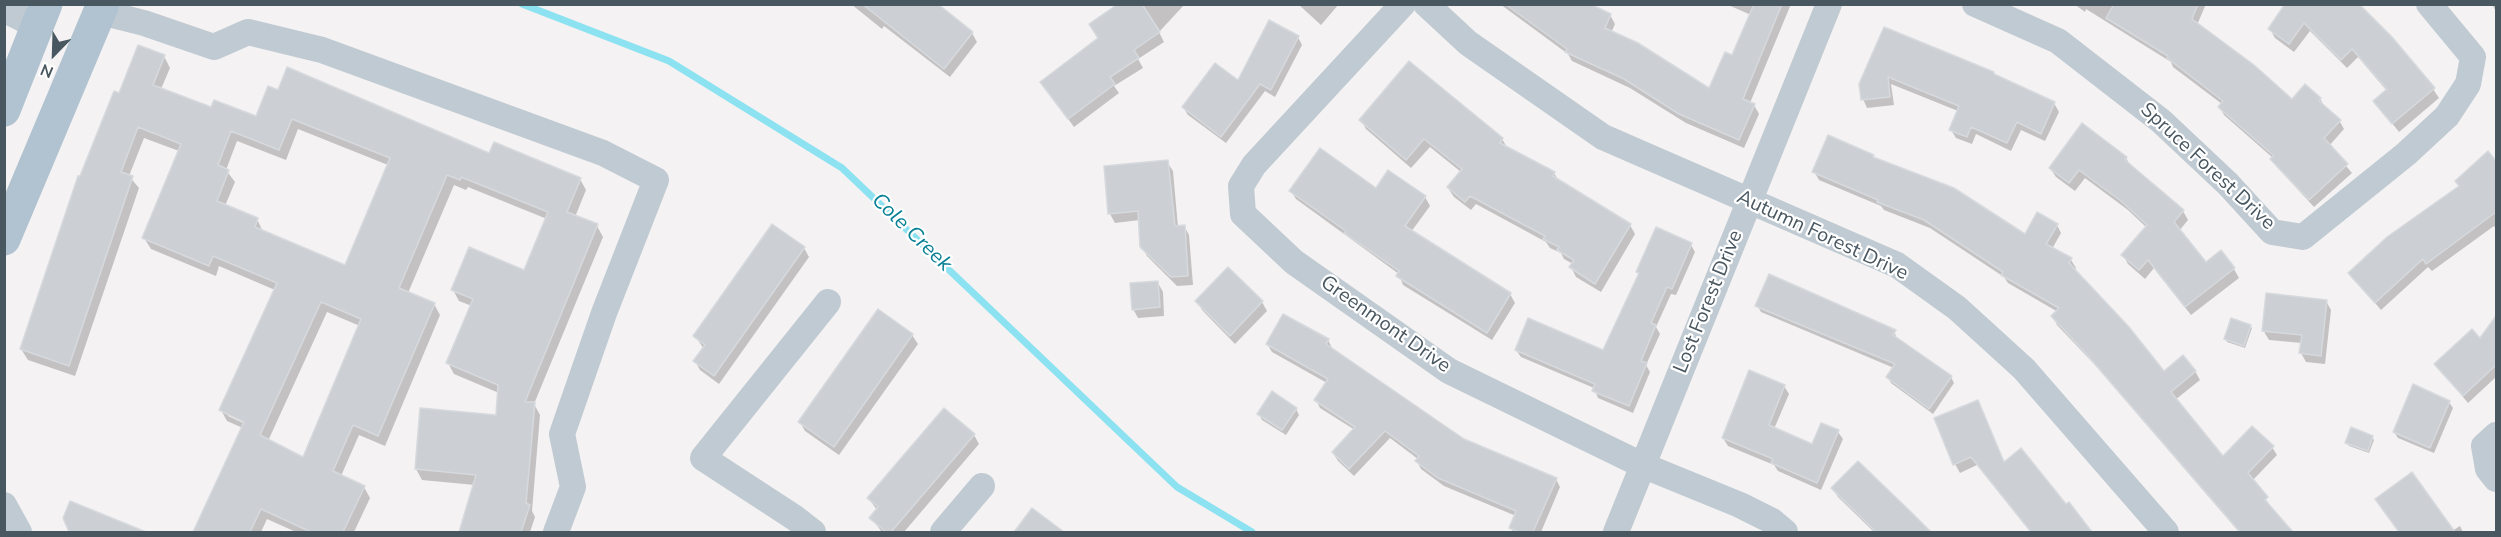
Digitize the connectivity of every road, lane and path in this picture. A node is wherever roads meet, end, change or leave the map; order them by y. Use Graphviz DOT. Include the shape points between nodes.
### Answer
graph roads {
  1 [pos="5,4"];
  2 [pos="1403,4"];
  3 [pos="1426,4"];
  4 [pos="1829,4"];
  5 [pos="1975,4"];
  6 [pos="2429,4"];
  7 [pos="102,8"];
  8 [pos="41,15"];
  9 [pos="4,110"];
  10 [pos="1750,202"];
  11 [pos="4,239"];
  12 [pos="828,302"];
  13 [pos="2496,435"];
  14 [pos="1642,465"];
  15 [pos="2496,479"];
  16 [pos="982,486"];
  17 [pos="4,505"];
  18 [pos="797,528"];
  19 [pos="19,532"];
  20 [pos="556,532"];
  21 [pos="943,532"];
  22 [pos="1616,532"];
  23 [pos="1785,532"];
  24 [pos="2166,532"];
  1 -- 8 [label="street" via="7,11"];
  2 -- 14 [label="street, Greenmont Drive" via="1254,165 1241,186 1242,214 1294,262 1449,371"];
  3 -- 10 [label="street, Autumn Forest Drive" via="1468,43 1603,137"];
  4 -- 10 [label="street, Lost Forest Drive"];
  5 -- 6 [label="street, Spruce Forest Drive" via="2058,41 2161,121 2272,232 2303,237 2447,116 2468,84 2473,57"];
  7 -- 11 [label="main road"];
  7 -- 20 [label="street" via="214,47 248,32 322,50 603,153 656,180 562,434 573,487"];
  8 -- 9 [label="main road"];
  10 -- 14 [label="street, Lost Forest Drive"];
  10 -- 24 [label="street, Autumn Forest Drive" via="1897,265 1957,308 2024,369"];
  12 -- 18 [label="street" via="703,458"];
  13 -- 15 [label="street" via="2484,446 2488,469"];
  14 -- 22 [label="street, Lost Forest Drive"];
  14 -- 23 [label="street, Greenmont Drive" via="1740,505"];
  16 -- 21 [label="street"];
  17 -- 19 [label="street"];
}
